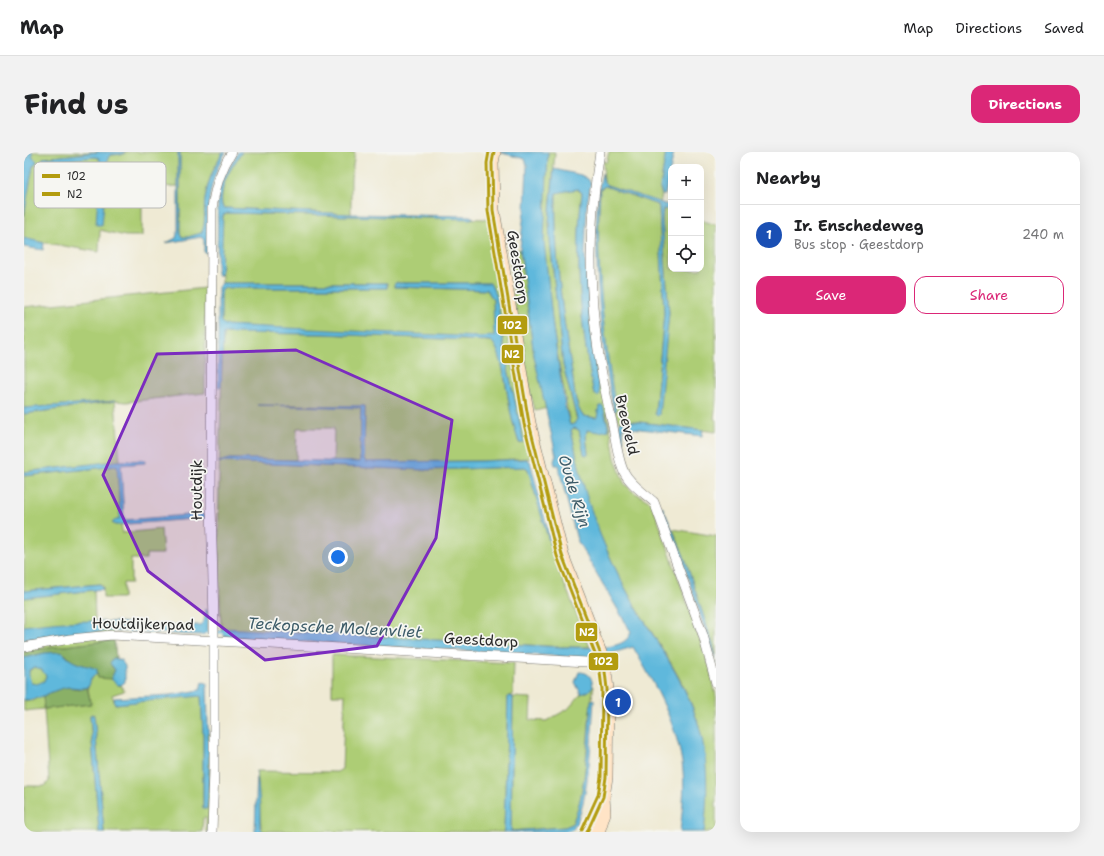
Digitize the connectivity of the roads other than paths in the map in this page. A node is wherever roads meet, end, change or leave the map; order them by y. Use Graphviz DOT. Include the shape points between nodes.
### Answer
graph roads {
  1 [pos="232,152"];
  2 [pos="494,152"];
  3 [pos="600,152"];
  4 [pos="214,637"];
  5 [pos="24,647"];
  6 [pos="603,661"];
  7 [pos="716,683"];
  8 [pos="603,797"];
  9 [pos="212,832"];
  10 [pos="587,832"];
  11 [pos="598,832"];
  1 -- 4 [label="street, Houtdijk" via="214,190 212,208 211,505"];
  2 -- 6 [label="main road, Geestdorp" via="493,210 529,423 562,555"];
  3 -- 7 [label="street, Breeveld" via="592,206 590,269 594,329 606,399 624,472 654,502 703,635"];
  4 -- 5 [label="street, Houtdijkerpad" via="112,635"];
  4 -- 6 [label="street, Geestdorp"];
  4 -- 9 [label="street, Houtdijk"];
  6 -- 8 [label="main road, Geestdorp" via="607,713 606,777"];
  8 -- 10 [label="main road, Geestdorp"];
  8 -- 11 [label="main road, Geestdorp" via="604,813"];
}
